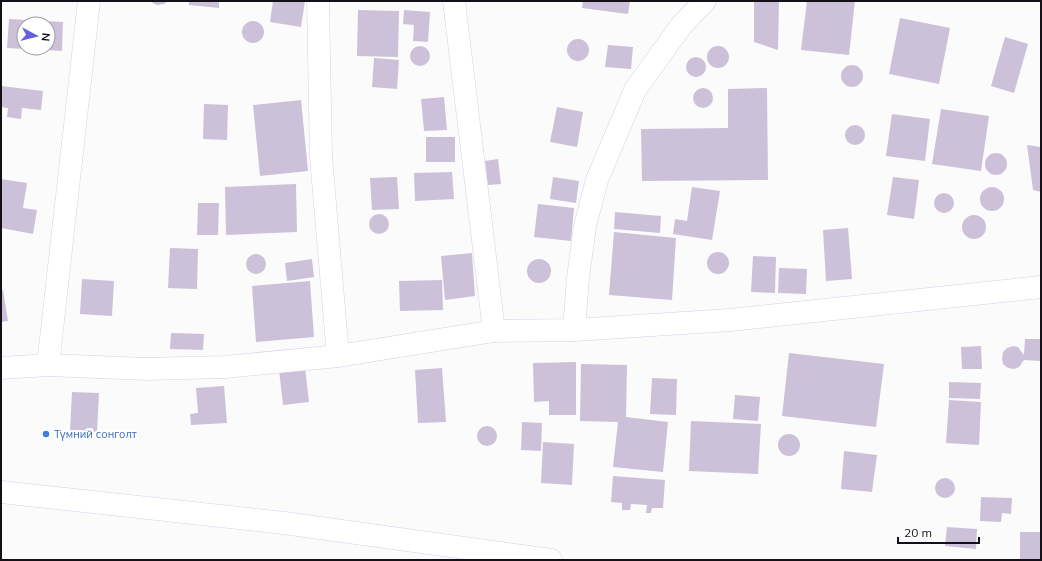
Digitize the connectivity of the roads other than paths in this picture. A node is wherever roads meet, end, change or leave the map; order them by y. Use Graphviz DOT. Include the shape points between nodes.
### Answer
graph roads {
  1 [pos="88,1"];
  2 [pos="454,1"];
  3 [pos="705,1"];
  4 [pos="318,2"];
  5 [pos="1041,287"];
  6 [pos="574,330"];
  7 [pos="494,331"];
  8 [pos="338,356"];
  9 [pos="48,365"];
  10 [pos="1,368"];
  11 [pos="1,492"];
  12 [pos="551,560"];
  1 -- 9 [label="street"];
  2 -- 7 [label="street"];
  3 -- 6 [label="street" via="681,26 635,90 597,180 585,226"];
  4 -- 8 [label="street" via="321,157"];
  5 -- 6 [label="street" via="730,320"];
  6 -- 7 [label="street"];
  7 -- 8 [label="street"];
  8 -- 9 [label="street" via="163,369"];
  9 -- 10 [label="street"];
  11 -- 12 [label="street" via="284,524"];
}
